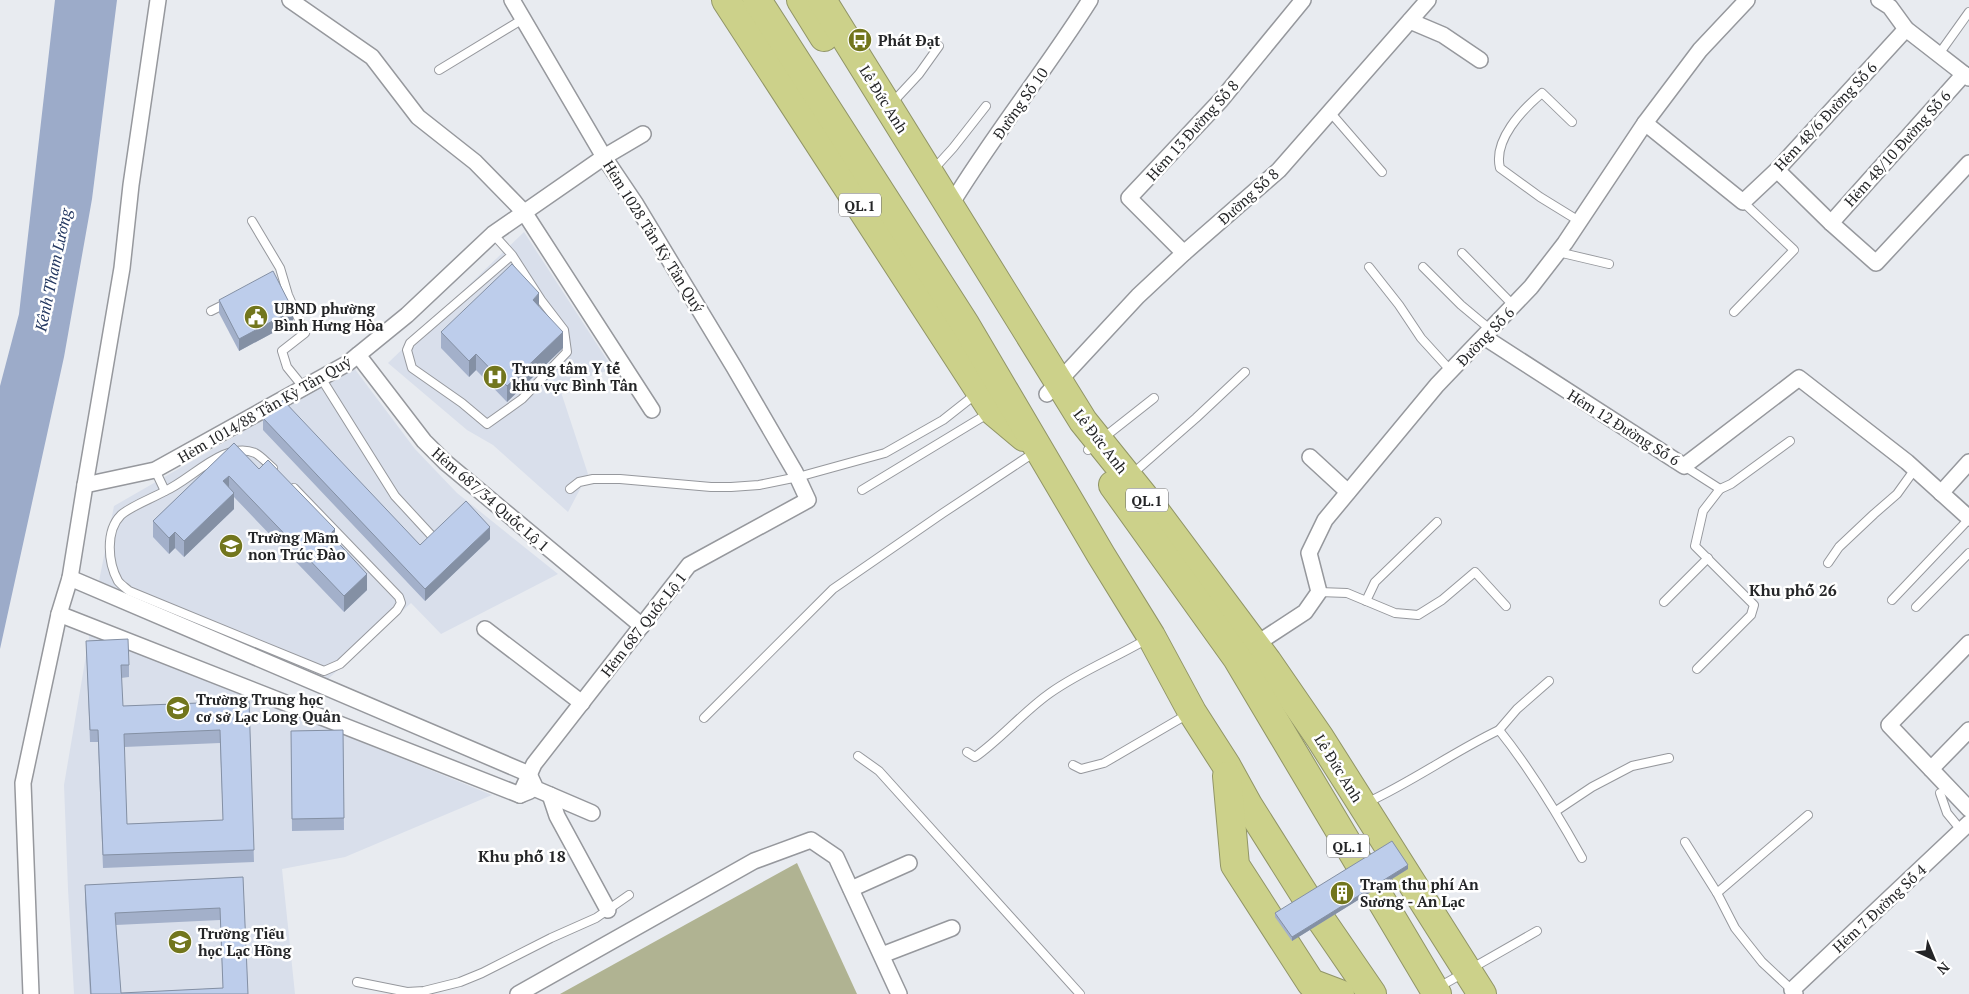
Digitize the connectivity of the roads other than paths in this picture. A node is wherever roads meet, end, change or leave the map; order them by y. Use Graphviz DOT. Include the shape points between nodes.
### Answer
graph roads {
  1 [pos="158,0"];
  2 [pos="290,0"];
  3 [pos="512,0"];
  4 [pos="726,0"];
  5 [pos="757,0"];
  6 [pos="801,0"];
  7 [pos="822,0"];
  8 [pos="1090,0"];
  9 [pos="1303,0"];
  10 [pos="1428,0"];
  11 [pos="1747,0"];
  12 [pos="1879,0"];
  13 [pos="1969,12"];
  14 [pos="523,19"];
  15 [pos="1410,21"];
  16 [pos="1906,29"];
  17 [pos="939,46"];
  18 [pos="1939,54"];
  19 [pos="1480,60"];
  20 [pos="439,70"];
  21 [pos="1966,76"];
  22 [pos="986,106"];
  23 [pos="889,107"];
  24 [pos="1330,112"];
  25 [pos="1572,122"];
  26 [pos="1644,123"];
  27 [pos="643,134"];
  28 [pos="604,157"];
  29 [pos="1969,163"];
  30 [pos="1777,170"];
  31 [pos="1382,172"];
  32 [pos="930,173"];
  33 [pos="1743,202"];
  34 [pos="950,206"];
  35 [pos="524,212"];
  36 [pos="252,221"];
  37 [pos="1579,221"];
  38 [pos="1830,223"];
  39 [pos="493,234"];
  40 [pos="1558,252"];
  41 [pos="1184,253"];
  42 [pos="1462,253"];
  43 [pos="512,255"];
  44 [pos="1609,264"];
  45 [pos="1369,267"];
  46 [pos="1423,268"];
  47 [pos="282,276"];
  48 [pos="274,280"];
  49 [pos="238,298"];
  50 [pos="1514,306"];
  51 [pos="211,311"];
  52 [pos="1734,312"];
  53 [pos="1488,334"];
  54 [pos="358,355"];
  55 [pos="1451,371"];
  56 [pos="1245,372"];
  57 [pos="321,378"];
  58 [pos="304,388"];
  59 [pos="1053,388"];
  60 [pos="1154,398"];
  61 [pos="987,401"];
  62 [pos="652,410"];
  63 [pos="1790,441"];
  64 [pos="1093,445"];
  65 [pos="1039,450"];
  66 [pos="1310,457"];
  67 [pos="1969,462"];
  68 [pos="1684,466"];
  69 [pos="1915,469"];
  70 [pos="155,470"];
  71 [pos="796,474"];
  72 [pos="282,477"];
  73 [pos="289,483"];
  74 [pos="1122,483"];
  75 [pos="85,485"];
  76 [pos="570,489"];
  77 [pos="1720,489"];
  78 [pos="862,490"];
  79 [pos="165,491"];
  80 [pos="1348,492"];
  81 [pos="1941,493"];
  82 [pos="1969,518"];
  83 [pos="1437,522"];
  84 [pos="431,535"];
  85 [pos="1969,553"];
  86 [pos="1708,558"];
  87 [pos="1828,563"];
  88 [pos="70,578"];
  89 [pos="1319,592"];
  90 [pos="1892,600"];
  91 [pos="1366,601"];
  92 [pos="1664,602"];
  93 [pos="1506,606"];
  94 [pos="1916,607"];
  95 [pos="59,614"];
  96 [pos="642,626"];
  97 [pos="485,629"];
  98 [pos="1151,636"];
  99 [pos="1969,643"];
  100 [pos="1246,651"];
  101 [pos="1697,669"];
  102 [pos="1549,681"];
  103 [pos="582,703"];
  104 [pos="1192,712"];
  105 [pos="704,718"];
  106 [pos="1499,730"];
  107 [pos="1969,730"];
  108 [pos="462,746"];
  109 [pos="967,752"];
  110 [pos="858,756"];
  111 [pos="1669,758"];
  112 [pos="1073,765"];
  113 [pos="1226,765"];
  114 [pos="454,769"];
  115 [pos="1931,769"];
  116 [pos="529,774"];
  117 [pos="536,789"];
  118 [pos="1940,793"];
  119 [pos="520,795"];
  120 [pos="550,795"];
  121 [pos="1362,804"];
  122 [pos="1969,809"];
  123 [pos="1556,811"];
  124 [pos="592,813"];
  125 [pos="1808,815"];
  126 [pos="1965,826"];
  127 [pos="1685,842"];
  128 [pos="1582,858"];
  129 [pos="909,863"];
  130 [pos="851,889"];
  131 [pos="1717,893"];
  132 [pos="629,896"];
  133 [pos="608,910"];
  134 [pos="952,928"];
  135 [pos="1537,931"];
  136 [pos="882,955"];
  137 [pos="1467,970"];
  138 [pos="357,982"];
  139 [pos="1436,992"];
  140 [pos="1794,992"];
  141 [pos="31,994"];
  142 [pos="518,994"];
  143 [pos="900,994"];
  144 [pos="1080,994"];
  145 [pos="1340,994"];
  146 [pos="1372,994"];
  147 [pos="1482,994"];
  1 -- 75 [label="street" via="122,268"];
  2 -- 35 [label="street" via="372,57 418,117 475,162"];
  3 -- 14 [label="street, Hẻm 1028 Tân Kỳ Tân Quý"];
  4 -- 61 [label="highway, QL.1"];
  5 -- 65 [label="highway, QL.1" via="965,324"];
  6 -- 59 [label="highway, Lê Đức Anh / QL.1" via="936,219"];
  7 -- 23 [label="highway, Lê Đức Anh / QL.1"];
  8 -- 34 [label="street, Đường Số 10"];
  9 -- 41 [label="street, Hẻm 13 Đường Số 8" via="1221,100 1129,198"];
  10 -- 15 [label="street, Đường Số 8"];
  11 -- 26 [label="street, Đường Số 6" via="1700,50"];
  12 -- 16 [label="street" via="1890,7"];
  13 -- 18 [label="lane"];
  14 -- 20 [label="lane"];
  14 -- 28 [label="street, Hẻm 1028 Tân Kỳ Tân Quý"];
  15 -- 19 [label="street" via="1444,35"];
  15 -- 24 [label="street, Đường Số 8"];
  16 -- 18 [label="street"];
  16 -- 30 [label="street, Hẻm 48/6 Đường Số 6"];
  17 -- 23 [label="lane"];
  18 -- 21 [label="street"];
  21 -- 38 [label="street, Hẻm 48/10 Đường Số 6"];
  22 -- 32 [label="lane"];
  23 -- 32 [label="highway, Lê Đức Anh / QL.1"];
  24 -- 31 [label="lane"];
  24 -- 41 [label="street, Đường Số 8" via="1278,170"];
  25 -- 37 [label="lane" via="1542,93 1510,129 1500,145 1497,158 1500,168"];
  26 -- 33 [label="street"];
  26 -- 37 [label="street, Đường Số 6"];
  27 -- 28 [label="street, Hẻm 1014/88 Tân Kỳ Tân Quý"];
  28 -- 35 [label="street, Hẻm 1014/88 Tân Kỳ Tân Quý"];
  28 -- 71 [label="street, Hẻm 1028 Tân Kỳ Tân Quý" via="687,288"];
  29 -- 38 [label="street" via="1876,263"];
  30 -- 33 [label="street, Hẻm 48/6 Đường Số 6"];
  30 -- 38 [label="street"];
  32 -- 34 [label="highway, Lê Đức Anh / QL.1"];
  33 -- 52 [label="lane" via="1794,250"];
  34 -- 59 [label="highway, Lê Đức Anh / QL.1"];
  35 -- 39 [label="street, Hẻm 1014/88 Tân Kỳ Tân Quý"];
  35 -- 62 [label="street"];
  36 -- 47 [label="lane"];
  37 -- 40 [label="street, Đường Số 6"];
  39 -- 43 [label="lane"];
  39 -- 54 [label="street, Hẻm 1014/88 Tân Kỳ Tân Quý" via="407,316"];
  40 -- 44 [label="lane"];
  40 -- 50 [label="street, Đường Số 6" via="1532,288"];
  41 -- 59 [label="street, Đường Số 8" via="1138,296"];
  42 -- 50 [label="lane"];
  43 -- 43 [label="lane" via="564,330 567,352 522,399 487,424 412,368 406,350 410,343"];
  45 -- 55 [label="lane" via="1421,338"];
  46 -- 53 [label="lane"];
  47 -- 48 [label="lane"];
  47 -- 58 [label="lane" via="305,333 282,351 287,367"];
  49 -- 51 [label="lane"];
  50 -- 53 [label="street, Đường Số 6"];
  53 -- 55 [label="street, Đường Số 6"];
  53 -- 68 [label="street, Hẻm 12 Đường Số 6"];
  54 -- 57 [label="street, Hẻm 1014/88 Tân Kỳ Tân Quý"];
  54 -- 96 [label="street, Hẻm 687/34 Quốc Lộ 1" via="424,441 445,462"];
  55 -- 80 [label="street, Đường Số 6"];
  56 -- 74 [label="lane"];
  57 -- 58 [label="street, Hẻm 1014/88 Tân Kỳ Tân Quý"];
  57 -- 84 [label="lane" via="395,496"];
  58 -- 70 [label="street, Hẻm 1014/88 Tân Kỳ Tân Quý"];
  59 -- 64 [label="highway, Lê Đức Anh / QL.1"];
  60 -- 64 [label="lane"];
  61 -- 65 [label="highway, QL.1"];
  61 -- 71 [label="lane" via="943,420 885,453"];
  61 -- 78 [label="lane"];
  63 -- 77 [label="lane" via="1732,484"];
  64 -- 74 [label="highway, Lê Đức Anh / QL.1"];
  65 -- 98 [label="highway, QL.1"];
  65 -- 105 [label="lane" via="833,589"];
  66 -- 80 [label="street"];
  67 -- 81 [label="street"];
  68 -- 69 [label="street, Hẻm 12 Đường Số 6" via="1800,378"];
  68 -- 77 [label="lane"];
  69 -- 81 [label="street, Hẻm 12 Đường Số 6"];
  69 -- 87 [label="lane" via="1897,494 1839,547"];
  70 -- 75 [label="street, Hẻm 1014/88 Tân Kỳ Tân Quý"];
  70 -- 79 [label="lane"];
  71 -- 76 [label="lane" via="759,485 731,487 593,479 579,482"];
  71 -- 96 [label="street, Hẻm 687 Quốc Lộ 1" via="808,500 689,564"];
  72 -- 79 [label="lane" via="254,453 224,453"];
  73 -- 79 [label="lane" via="399,596 401,603 340,664 324,671 122,585 112,565 112,530 122,515"];
  74 -- 100 [label="highway, Lê Đức Anh / QL.1"];
  75 -- 88 [label="street"];
  77 -- 86 [label="lane" via="1703,511 1695,546"];
  80 -- 89 [label="street, Đường Số 6" via="1325,520 1309,553"];
  81 -- 82 [label="street, Hẻm 12 Đường Số 6"];
  82 -- 90 [label="lane"];
  83 -- 91 [label="lane" via="1375,582"];
  85 -- 94 [label="lane"];
  86 -- 92 [label="lane"];
  86 -- 101 [label="lane" via="1754,605 1751,615"];
  88 -- 95 [label="street"];
  88 -- 108 [label="street"];
  89 -- 91 [label="lane" via="1347,593"];
  89 -- 100 [label="street" via="1305,612"];
  91 -- 93 [label="lane" via="1395,613 1418,615 1475,572"];
  95 -- 114 [label="street"];
  95 -- 141 [label="street" via="24,784"];
  96 -- 103 [label="street, Hẻm 687 Quốc Lộ 1"];
  97 -- 103 [label="street"];
  98 -- 104 [label="highway, QL.1"];
  98 -- 109 [label="lane" via="1050,693 975,757"];
  99 -- 115 [label="street" via="1889,725"];
  100 -- 121 [label="highway, Lê Đức Anh / QL.1" via="1320,738"];
  100 -- 139 [label="highway, Lê Đức Anh / QL.1"];
  102 -- 106 [label="lane"];
  103 -- 116 [label="street, Hẻm 687 Quốc Lộ 1"];
  104 -- 112 [label="lane" via="1104,763 1081,769"];
  104 -- 113 [label="highway, QL.1"];
  106 -- 121 [label="lane" via="1466,745 1390,792"];
  106 -- 123 [label="lane"];
  107 -- 115 [label="street"];
  108 -- 114 [label="street"];
  108 -- 116 [label="street"];
  110 -- 144 [label="lane" via="879,771"];
  111 -- 123 [label="lane" via="1632,766 1592,786"];
  113 -- 145 [label="highway, QL.1" via="1234,865 1311,983"];
  113 -- 146 [label="highway, QL.1" via="1311,905"];
  114 -- 119 [label="street"];
  115 -- 122 [label="street"];
  116 -- 117 [label="street"];
  116 -- 119 [label="street, Hẻm 687 Quốc Lộ 1"];
  117 -- 119 [label="street"];
  117 -- 120 [label="street"];
  118 -- 126 [label="lane" via="1947,813"];
  120 -- 124 [label="street"];
  120 -- 133 [label="street" via="557,816"];
  121 -- 137 [label="highway, Lê Đức Anh / QL.1"];
  123 -- 128 [label="lane"];
  125 -- 131 [label="lane"];
  126 -- 140 [label="street, Hẻm 7 Đường Số 4"];
  127 -- 131 [label="lane"];
  129 -- 130 [label="street"];
  130 -- 136 [label="street"];
  130 -- 142 [label="street" via="836,857 811,840 754,861"];
  131 -- 140 [label="lane" via="1735,928 1762,962"];
  132 -- 133 [label="lane"];
  133 -- 138 [label="lane" via="460,982 407,992"];
  134 -- 136 [label="street"];
  135 -- 137 [label="lane"];
  136 -- 143 [label="street"];
  137 -- 139 [label="lane"];
  137 -- 147 [label="highway, Lê Đức Anh / QL.1"];
}
